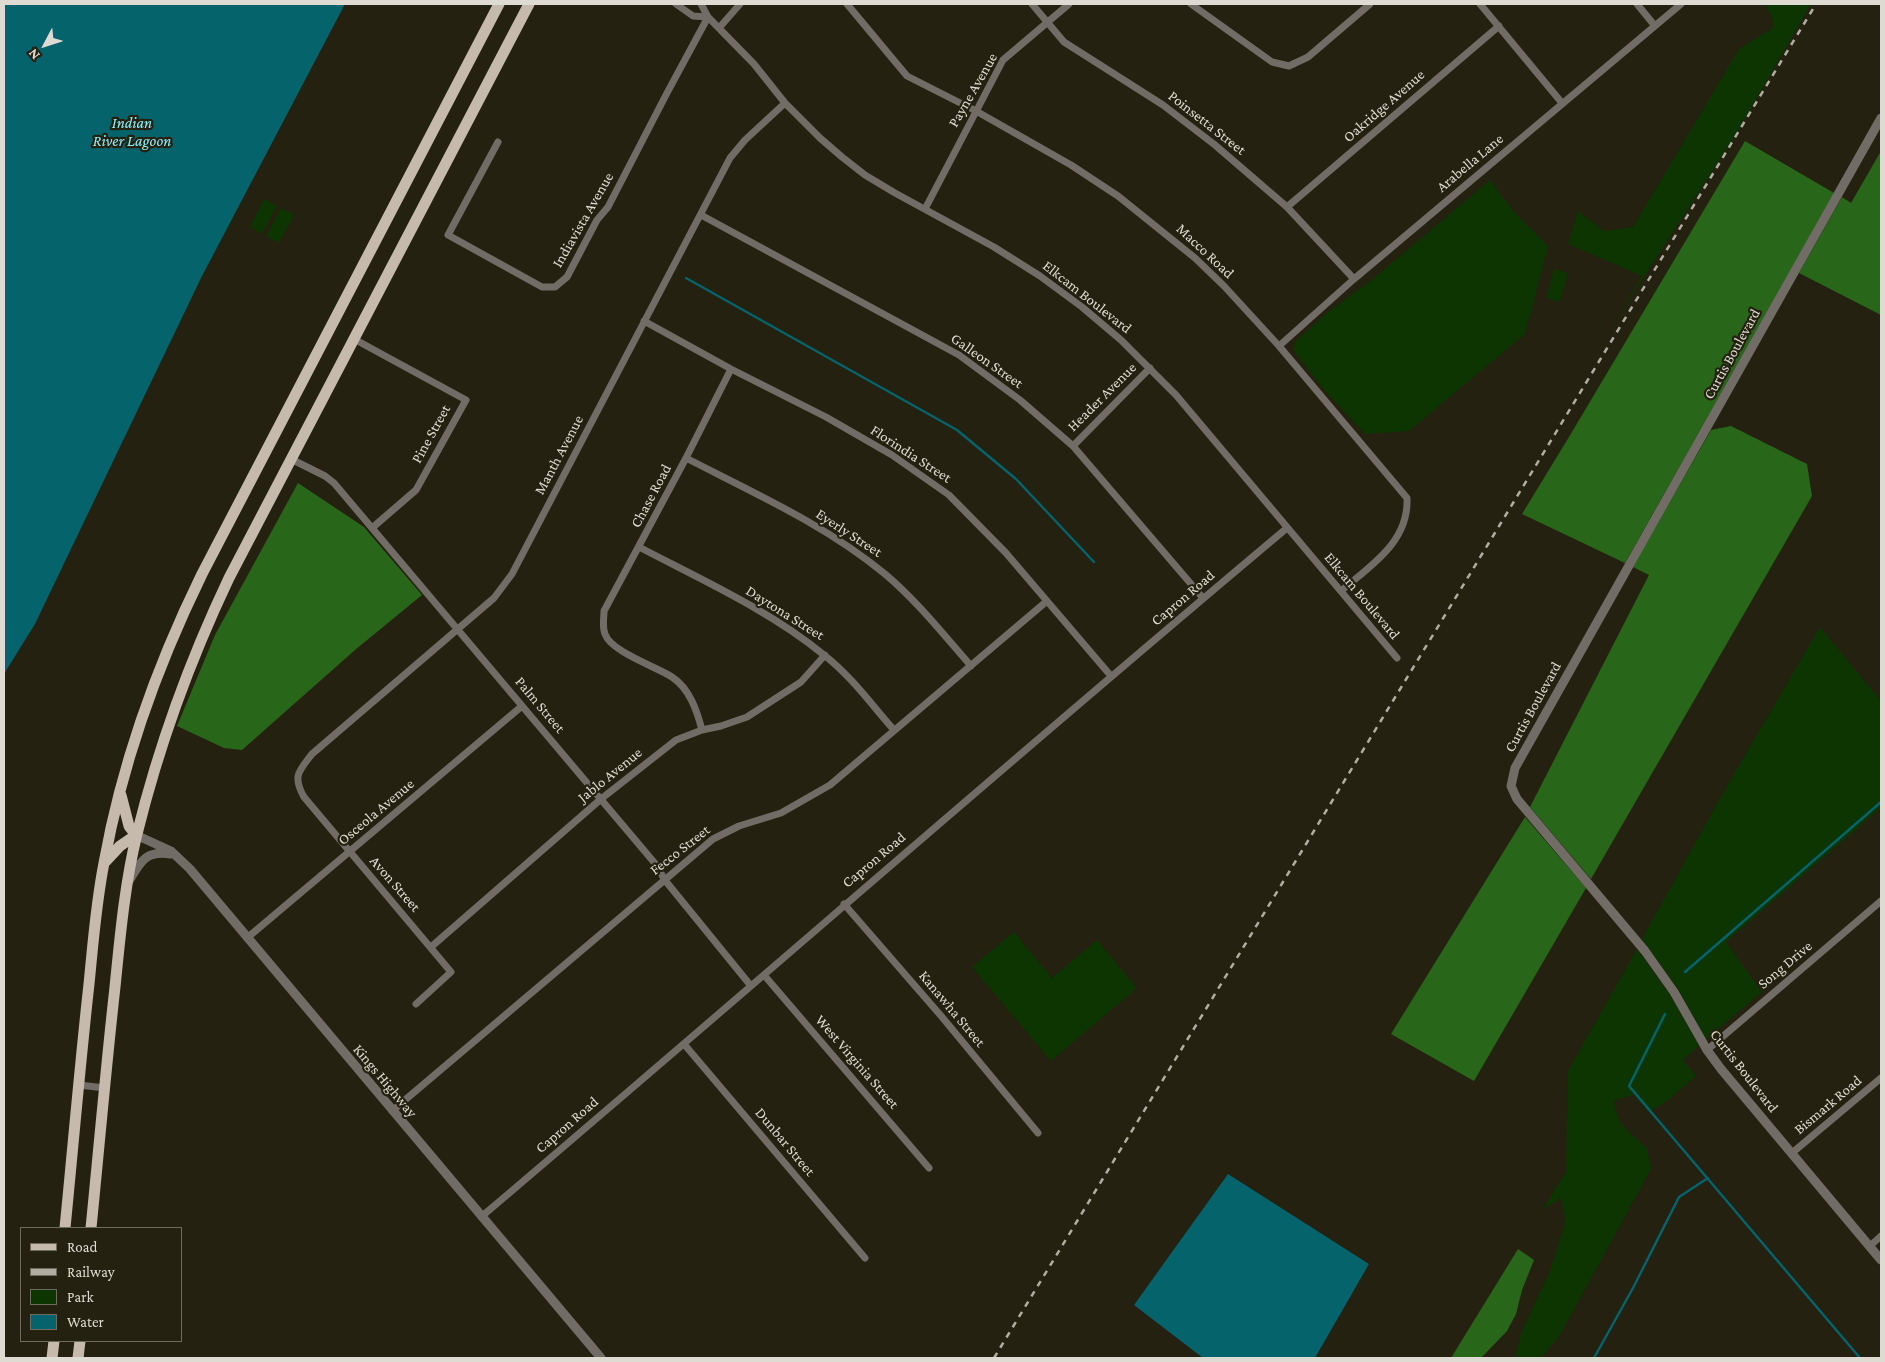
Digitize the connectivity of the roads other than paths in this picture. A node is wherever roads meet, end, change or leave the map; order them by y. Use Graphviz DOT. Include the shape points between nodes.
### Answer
graph roads {
  1 [pos="499,4"];
  2 [pos="529,4"];
  3 [pos="676,4"];
  4 [pos="701,4"];
  5 [pos="740,4"];
  6 [pos="847,4"];
  7 [pos="1032,4"];
  8 [pos="1069,4"];
  9 [pos="1191,4"];
  10 [pos="1480,4"];
  11 [pos="1636,4"];
  12 [pos="1681,4"];
  13 [pos="1367,5"];
  14 [pos="708,17"];
  15 [pos="1047,22"];
  16 [pos="1499,26"];
  17 [pos="1655,26"];
  18 [pos="719,28"];
  19 [pos="786,103"];
  20 [pos="1562,103"];
  21 [pos="976,111"];
  22 [pos="1881,118"];
  23 [pos="498,142"];
  24 [pos="1287,207"];
  25 [pos="925,209"];
  26 [pos="700,215"];
  27 [pos="1354,279"];
  28 [pos="644,321"];
  29 [pos="354,339"];
  30 [pos="1279,346"];
  31 [pos="1150,368"];
  32 [pos="730,369"];
  33 [pos="1072,446"];
  34 [pos="686,458"];
  35 [pos="291,459"];
  36 [pos="372,528"];
  37 [pos="1288,528"];
  38 [pos="639,547"];
  39 [pos="1341,591"];
  40 [pos="1204,598"];
  41 [pos="1048,601"];
  42 [pos="458,630"];
  43 [pos="825,656"];
  44 [pos="1397,658"];
  45 [pos="971,666"];
  46 [pos="1111,676"];
  47 [pos="522,706"];
  48 [pos="702,730"];
  49 [pos="894,730"];
  50 [pos="298,772"];
  51 [pos="120,791"];
  52 [pos="601,799"];
  53 [pos="136,835"];
  54 [pos="349,852"];
  55 [pos="174,854"];
  56 [pos="104,863"];
  57 [pos="664,879"];
  58 [pos="129,881"];
  59 [pos="1881,901"];
  60 [pos="844,904"];
  61 [pos="247,938"];
  62 [pos="431,947"];
  63 [pos="764,975"];
  64 [pos="752,986"];
  65 [pos="416,1004"];
  66 [pos="684,1044"];
  67 [pos="1707,1050"];
  68 [pos="1881,1078"];
  69 [pos="79,1085"];
  70 [pos="105,1088"];
  71 [pos="392,1111"];
  72 [pos="1038,1133"];
  73 [pos="1792,1153"];
  74 [pos="929,1168"];
  75 [pos="481,1217"];
  76 [pos="65,1227"];
  77 [pos="91,1227"];
  78 [pos="1881,1236"];
  79 [pos="1870,1246"];
  80 [pos="865,1258"];
  81 [pos="1881,1260"];
  82 [pos="54,1342"];
  83 [pos="80,1342"];
  84 [pos="52,1358"];
  85 [pos="78,1358"];
  86 [pos="601,1358"];
  1 -- 51 [label="main road" via="185,609 152,689"];
  2 -- 29 [label="main road"];
  3 -- 14 [label="street, Elkcam Boulevard" via="693,16"];
  4 -- 14 [label="street, Elkcam Boulevard"];
  5 -- 18 [label="street"];
  6 -- 21 [label="street, Macco Road" via="907,76"];
  7 -- 15 [label="street, Poinsetta Street"];
  8 -- 15 [label="street, Payne Avenue"];
  9 -- 13 [label="street" via="1272,62 1283,66 1308,57"];
  10 -- 16 [label="street"];
  11 -- 17 [label="street"];
  12 -- 17 [label="street, Arabella Lane"];
  14 -- 18 [label="street, Elkcam Boulevard"];
  14 -- 23 [label="street, Indiavista Avenue" via="608,207 597,220 567,277 554,287 542,287 448,235"];
  15 -- 21 [label="street, Payne Avenue" via="1003,60"];
  15 -- 24 [label="street, Poinsetta Street" via="1064,42 1163,105 1216,145"];
  16 -- 20 [label="street"];
  16 -- 24 [label="street, Oakridge Avenue"];
  17 -- 20 [label="street, Arabella Lane"];
  18 -- 19 [label="street, Elkcam Boulevard"];
  19 -- 25 [label="street, Elkcam Boulevard" via="842,157 866,175"];
  19 -- 26 [label="street, Manth Avenue" via="744,140 730,158"];
  20 -- 27 [label="street, Arabella Lane"];
  21 -- 25 [label="street, Payne Avenue"];
  21 -- 30 [label="street, Macco Road" via="1071,164 1118,196 1224,286"];
  22 -- 67 [label="street, Curtis Boulevard" via="1519,760 1511,786 1517,799 1645,951 1674,992"];
  24 -- 27 [label="street, Poinsetta Street"];
  25 -- 31 [label="street, Elkcam Boulevard" via="1040,276 1082,307"];
  26 -- 28 [label="street, Manth Avenue"];
  26 -- 33 [label="street, Galleon Street" via="959,355 1020,400"];
  27 -- 30 [label="street, Arabella Lane"];
  28 -- 32 [label="street, Florindia Street"];
  28 -- 42 [label="street, Manth Avenue" via="512,574 494,598"];
  29 -- 35 [label="main road"];
  29 -- 36 [label="street, Pine Street" via="466,400 416,490"];
  30 -- 39 [label="street, Macco Road" via="1407,498 1406,520 1393,544"];
  31 -- 33 [label="street, Header Avenue"];
  31 -- 37 [label="street, Elkcam Boulevard"];
  32 -- 34 [label="street, Chase Road"];
  32 -- 41 [label="street, Florindia Street" via="826,417 892,455 949,495"];
  33 -- 40 [label="street, Galleon Street"];
  34 -- 38 [label="street, Chase Road"];
  34 -- 45 [label="street, Eyerly Street" via="845,544 886,575 912,600"];
  35 -- 36 [label="street, Palm Street" via="330,480"];
  35 -- 53 [label="main road" via="229,578 192,662 164,740"];
  36 -- 42 [label="street, Palm Street"];
  37 -- 39 [label="street, Elkcam Boulevard"];
  37 -- 40 [label="street, Capron Road"];
  38 -- 43 [label="street, Daytona Street" via="745,603 792,631"];
  38 -- 48 [label="street, Chase Road" via="604,612 605,636 613,645 673,677 686,690"];
  39 -- 44 [label="street, Elkcam Boulevard"];
  40 -- 46 [label="street, Capron Road"];
  41 -- 45 [label="street, Fecco Street"];
  41 -- 46 [label="street, Florindia Street"];
  42 -- 47 [label="street, Palm Street"];
  42 -- 50 [label="street, Manth Avenue" via="312,754"];
  43 -- 48 [label="street, Jablo Avenue" via="801,682 746,717"];
  43 -- 49 [label="street, Daytona Street" via="858,686"];
  45 -- 49 [label="street, Fecco Street"];
  46 -- 60 [label="street, Capron Road"];
  47 -- 52 [label="street, Palm Street"];
  47 -- 54 [label="street, Osceola Avenue"];
  48 -- 52 [label="street, Jablo Avenue" via="676,740"];
  49 -- 57 [label="street, Fecco Street" via="830,786 781,813 739,826 713,839"];
  50 -- 54 [label="street, Avon Street" via="297,785 304,797"];
  51 -- 53 [label="main road" via="129,826"];
  51 -- 56 [label="main road"];
  52 -- 57 [label="street, Palm Street" via="658,867"];
  52 -- 62 [label="street, Jablo Avenue"];
  53 -- 55 [label="street, Kings Highway"];
  53 -- 56 [label="main road"];
  53 -- 58 [label="main road"];
  54 -- 61 [label="street, Osceola Avenue"];
  54 -- 62 [label="street, Avon Street"];
  55 -- 58 [label="street" via="148,855"];
  55 -- 61 [label="street, Kings Highway"];
  56 -- 69 [label="main road"];
  57 -- 64 [label="street, Palm Street"];
  57 -- 71 [label="street, Fecco Street"];
  58 -- 70 [label="main road"];
  59 -- 67 [label="street, Song Drive"];
  60 -- 63 [label="street, Capron Road"];
  60 -- 72 [label="street, Kanawha Street"];
  61 -- 71 [label="street, Kings Highway"];
  62 -- 65 [label="street, Avon Street" via="451,972"];
  63 -- 64 [label="street, Capron Road"];
  63 -- 74 [label="street, West Virginia Street"];
  64 -- 66 [label="street, Capron Road"];
  66 -- 75 [label="street, Capron Road"];
  66 -- 80 [label="street, Dunbar Street"];
  67 -- 73 [label="street, Curtis Boulevard"];
  68 -- 73 [label="street, Bismark Road"];
  69 -- 70 [label="street"];
  69 -- 76 [label="main road"];
  70 -- 77 [label="main road"];
  71 -- 75 [label="street, Kings Highway"];
  73 -- 79 [label="street, Curtis Boulevard"];
  75 -- 86 [label="street, Kings Highway"];
  78 -- 79 [label="street"];
  79 -- 81 [label="street, Curtis Boulevard"];
  82 -- 84 [label="main road"];
  83 -- 85 [label="main road"];
}
